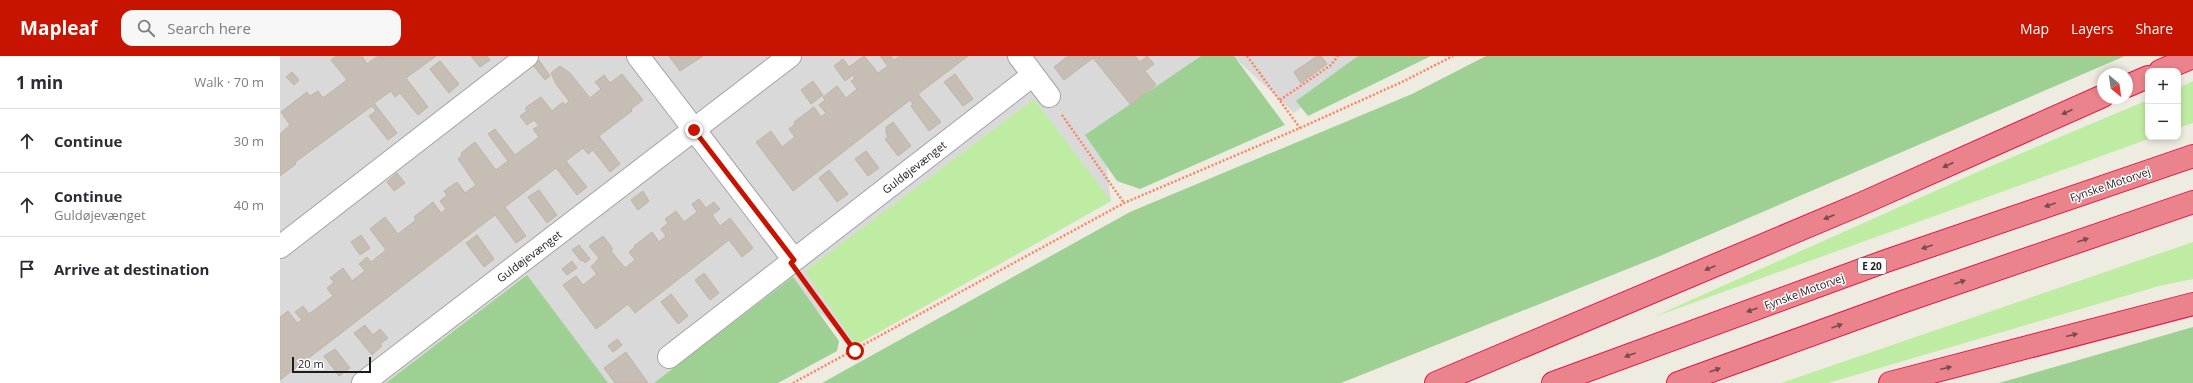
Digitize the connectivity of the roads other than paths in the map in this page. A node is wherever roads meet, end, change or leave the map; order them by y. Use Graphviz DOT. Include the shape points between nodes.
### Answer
graph roads {
  1 [pos="527,56"];
  2 [pos="638,56"];
  3 [pos="790,56"];
  4 [pos="1018,56"];
  5 [pos="2193,57"];
  6 [pos="2167,68"];
  7 [pos="1033,75"];
  8 [pos="2145,77"];
  9 [pos="2133,83"];
  10 [pos="1049,96"];
  11 [pos="2097,99"];
  12 [pos="694,130"];
  13 [pos="2193,156"];
  14 [pos="2193,202"];
  15 [pos="280,248"];
  16 [pos="792,261"];
  17 [pos="2193,304"];
  18 [pos="669,357"];
  19 [pos="363,383"];
  20 [pos="1436,383"];
  21 [pos="1553,383"];
  22 [pos="1678,383"];
  23 [pos="1890,383"];
  1 -- 15 [label="street"];
  2 -- 12 [label="street"];
  3 -- 12 [label="street, Guldøjevænget"];
  4 -- 7 [label="street"];
  5 -- 6 [label="highway"];
  7 -- 10 [label="street"];
  7 -- 16 [label="street, Guldøjevænget"];
  8 -- 9 [label="highway"];
  11 -- 20 [label="highway, one-way" via="1863,203"];
  12 -- 16 [label="street"];
  12 -- 19 [label="street, Guldøjevænget"];
  13 -- 21 [label="highway, Fynske Motorvej / E 20, one-way" via="1886,261"];
  22 -- 14 [label="highway, one-way" via="1902,302"];
  16 -- 18 [label="street, Guldøjevænget"];
  23 -- 17 [label="highway, one-way"];
}
